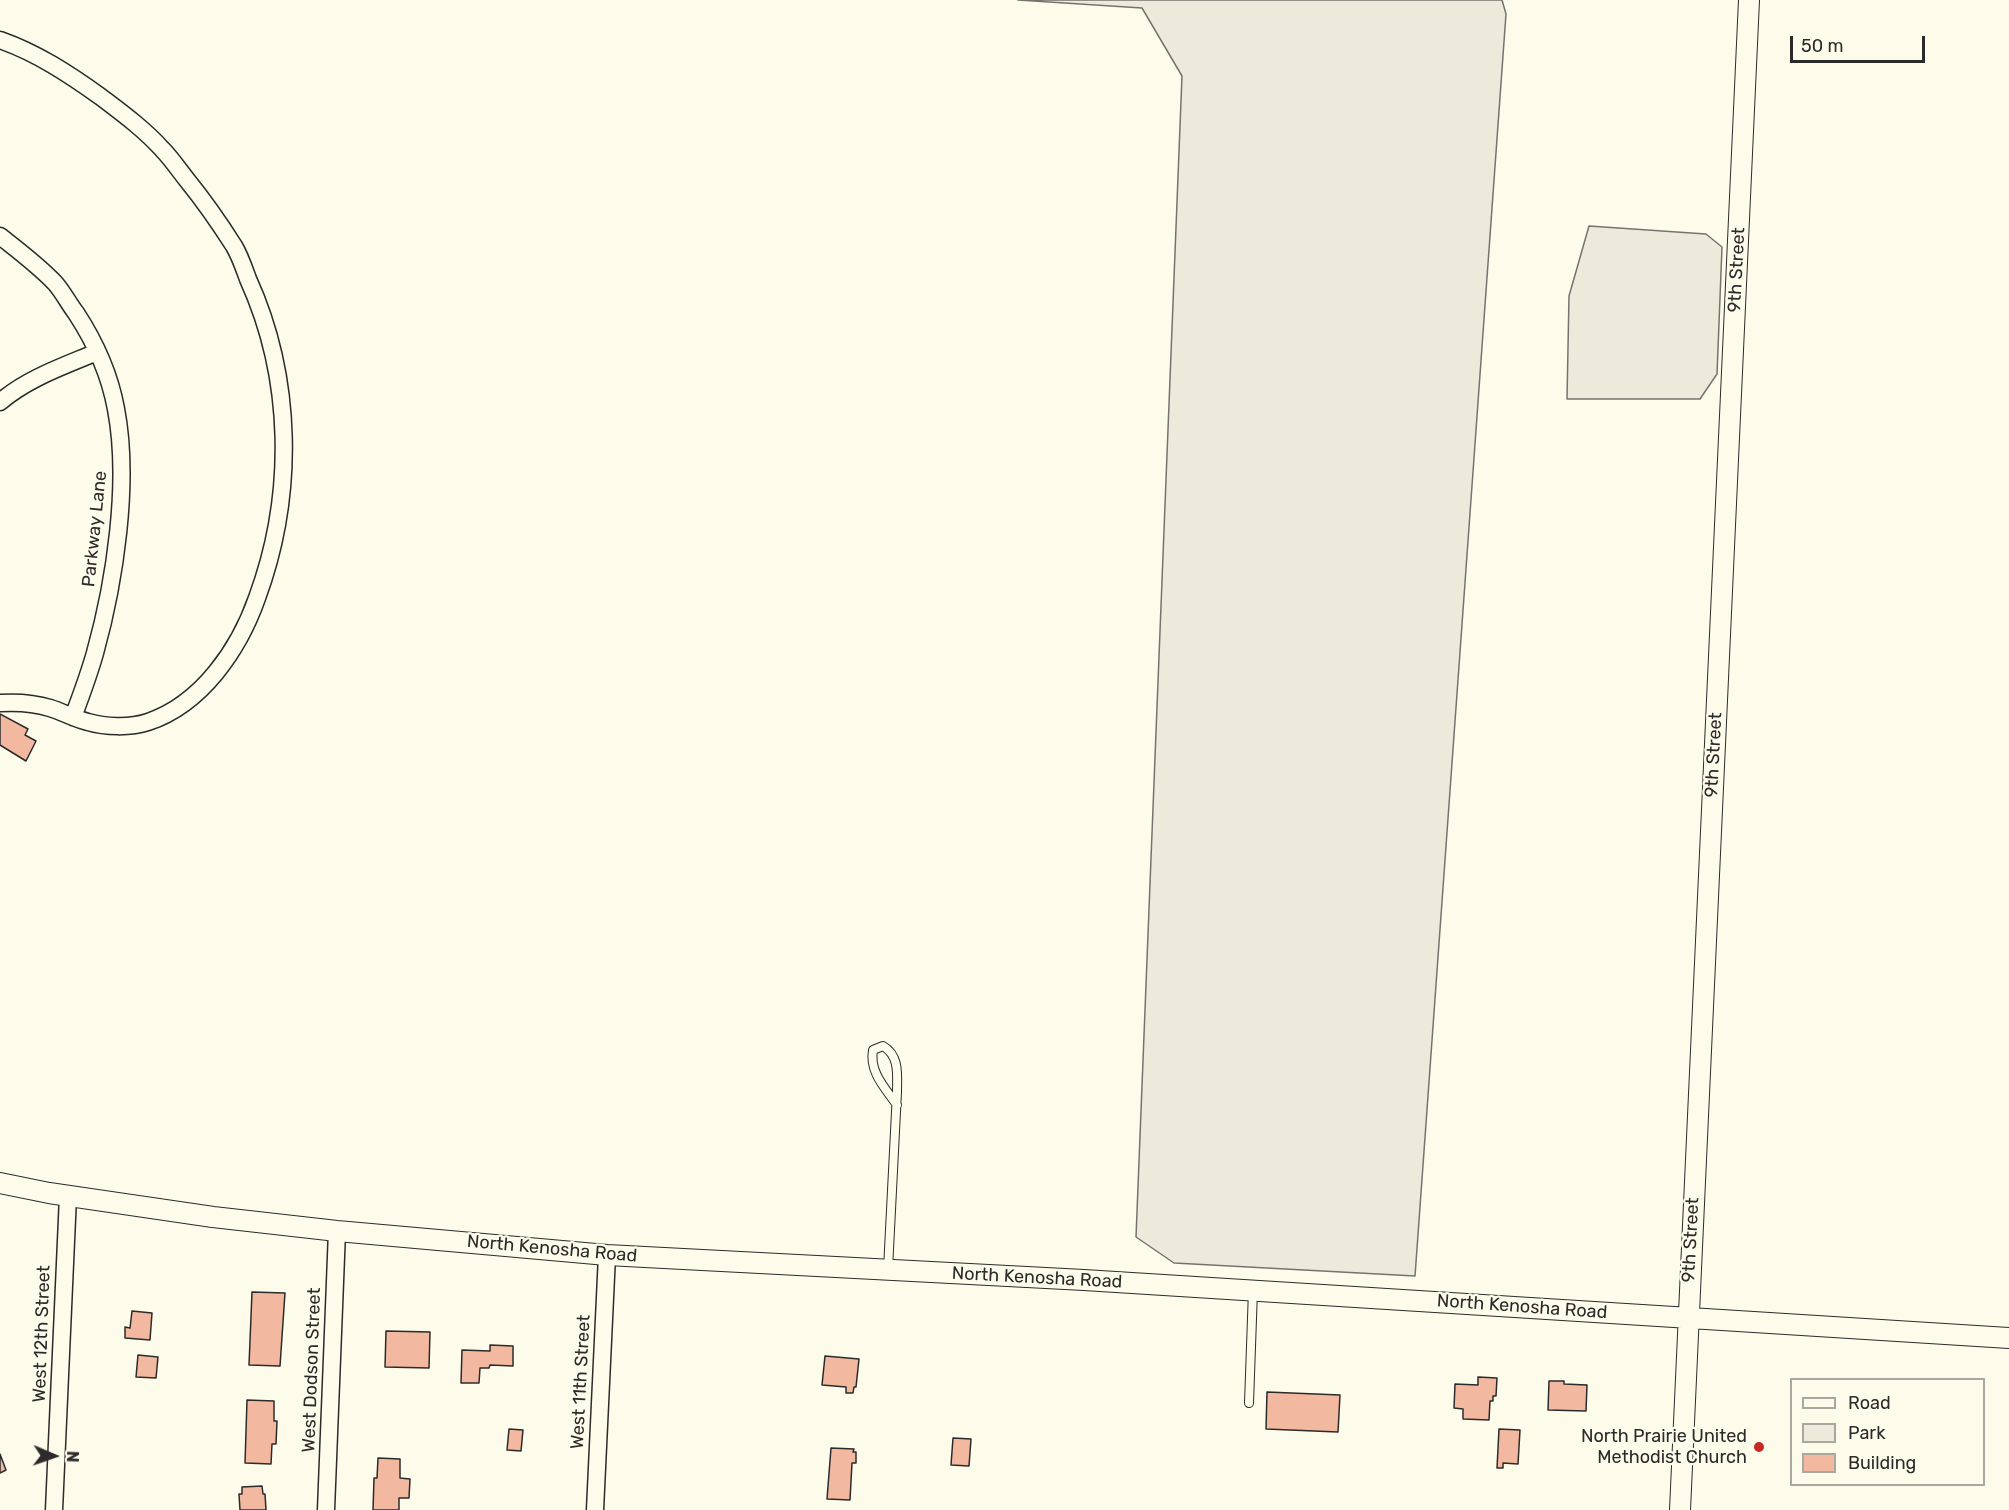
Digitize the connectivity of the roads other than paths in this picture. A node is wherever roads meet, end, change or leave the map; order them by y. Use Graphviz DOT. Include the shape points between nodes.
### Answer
graph roads {
  1 [pos="1749,0"];
  2 [pos="0,40"];
  3 [pos="0,236"];
  4 [pos="97,352"];
  5 [pos="0,402"];
  6 [pos="0,703"];
  7 [pos="73,717"];
  8 [pos="897,1105"];
  9 [pos="0,1183"];
  10 [pos="68,1196"];
  11 [pos="337,1231"];
  12 [pos="607,1255"];
  13 [pos="888,1270"];
  14 [pos="1253,1290"];
  15 [pos="1688,1318"];
  16 [pos="2009,1338"];
  17 [pos="1249,1403"];
  18 [pos="54,1510"];
  19 [pos="326,1510"];
  20 [pos="595,1510"];
  21 [pos="1680,1510"];
  1 -- 15 [label="street, 9th Street"];
  2 -- 7 [label="street" via="69,74 124,114 162,149 235,248 262,309 278,373 284,432 283,479 266,576 250,619 202,689 173,710 146,723 116,726"];
  3 -- 4 [label="street, Parkway Lane" via="57,285"];
  4 -- 5 [label="street" via="35,379"];
  4 -- 7 [label="street, Parkway Lane" via="116,409 121,468 118,533 95,653"];
  6 -- 7 [label="street" via="48,707"];
  8 -- 8 [label="lane" via="897,1063 891,1050 883,1046 873,1050 871,1059 875,1074"];
  8 -- 13 [label="lane"];
  9 -- 10 [label="street, North Kenosha Road"];
  10 -- 11 [label="street, North Kenosha Road"];
  10 -- 18 [label="street, West 12th Street"];
  11 -- 12 [label="street, North Kenosha Road"];
  11 -- 19 [label="street, West Dodson Street"];
  12 -- 13 [label="street, North Kenosha Road"];
  12 -- 20 [label="street, West 11th Street"];
  13 -- 14 [label="street, North Kenosha Road"];
  14 -- 15 [label="street, North Kenosha Road"];
  14 -- 17 [label="lane"];
  15 -- 16 [label="street, North Kenosha Road"];
  15 -- 21 [label="street, 9th Street"];
}
